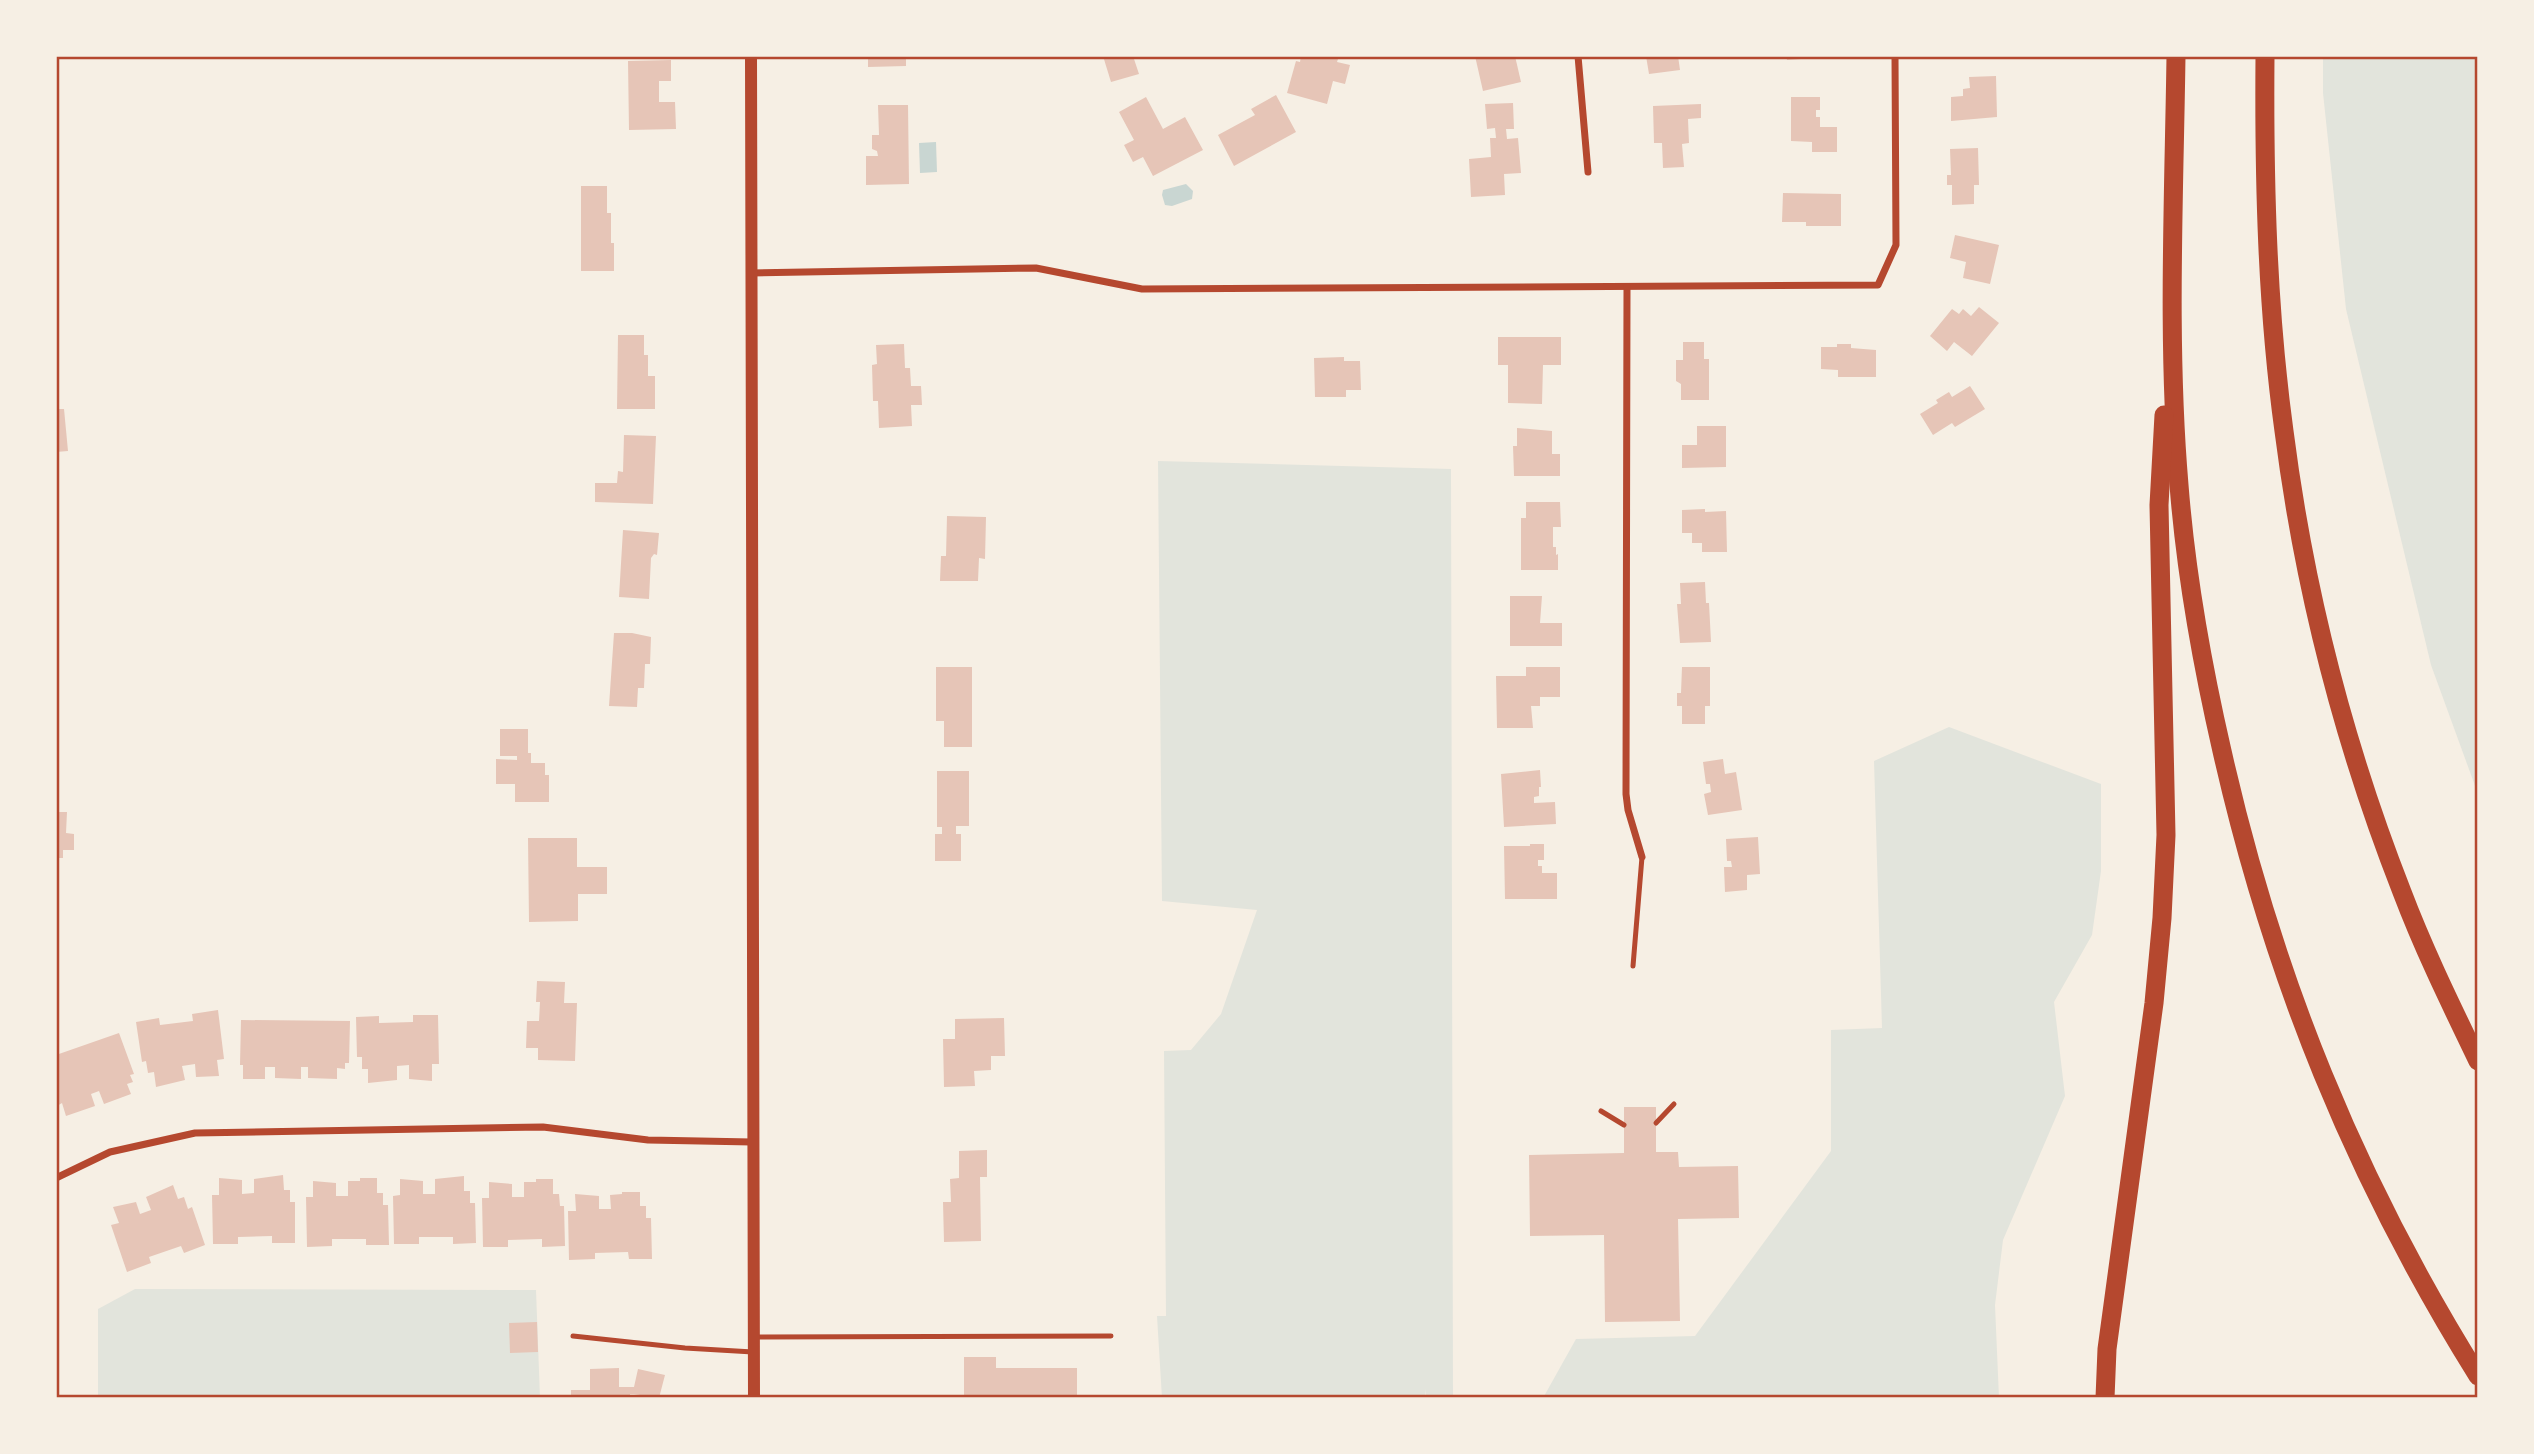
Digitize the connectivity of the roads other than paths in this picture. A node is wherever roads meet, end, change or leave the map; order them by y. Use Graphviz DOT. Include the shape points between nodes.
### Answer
graph roads {
  1 [pos="751,56"];
  2 [pos="1578,56"];
  3 [pos="1895,56"];
  4 [pos="2175,56"];
  5 [pos="2265,56"];
  6 [pos="1588,172"];
  7 [pos="751,273"];
  8 [pos="1627,287"];
  9 [pos="2173,316"];
  10 [pos="1642,857"];
  11 [pos="1633,966"];
  12 [pos="2478,1061"];
  13 [pos="1674,1104"];
  14 [pos="1601,1111"];
  15 [pos="1656,1123"];
  16 [pos="1624,1125"];
  17 [pos="752,1142"];
  18 [pos="56,1178"];
  19 [pos="573,1336"];
  20 [pos="1111,1336"];
  21 [pos="753,1337"];
  22 [pos="753,1352"];
  23 [pos="2478,1376"];
  24 [pos="754,1398"];
  25 [pos="2105,1398"];
  1 -- 7 [label="street"];
  2 -- 6 [label="street"];
  3 -- 8 [label="street" via="1896,245 1878,285"];
  4 -- 9 [label="highway"];
  5 -- 12 [label="highway" via="2273,319 2288,464 2317,616 2353,749 2393,868"];
  7 -- 8 [label="street" via="1036,268 1142,289"];
  7 -- 17 [label="street"];
  8 -- 10 [label="street" via="1626,794"];
  9 -- 23 [label="highway" via="2176,438 2186,557 2214,714 2252,876 2281,968 2348,1136 2428,1295"];
  9 -- 25 [label="highway" via="2159,505 2166,835 2163,904 2107,1349"];
  10 -- 11 [label="lane"];
  13 -- 15 [label="lane"];
  14 -- 16 [label="lane"];
  17 -- 18 [label="street" via="648,1140 543,1127 195,1133 110,1152"];
  17 -- 21 [label="street"];
  19 -- 22 [label="lane"];
  20 -- 21 [label="lane"];
  21 -- 22 [label="street"];
  22 -- 24 [label="street"];
}
